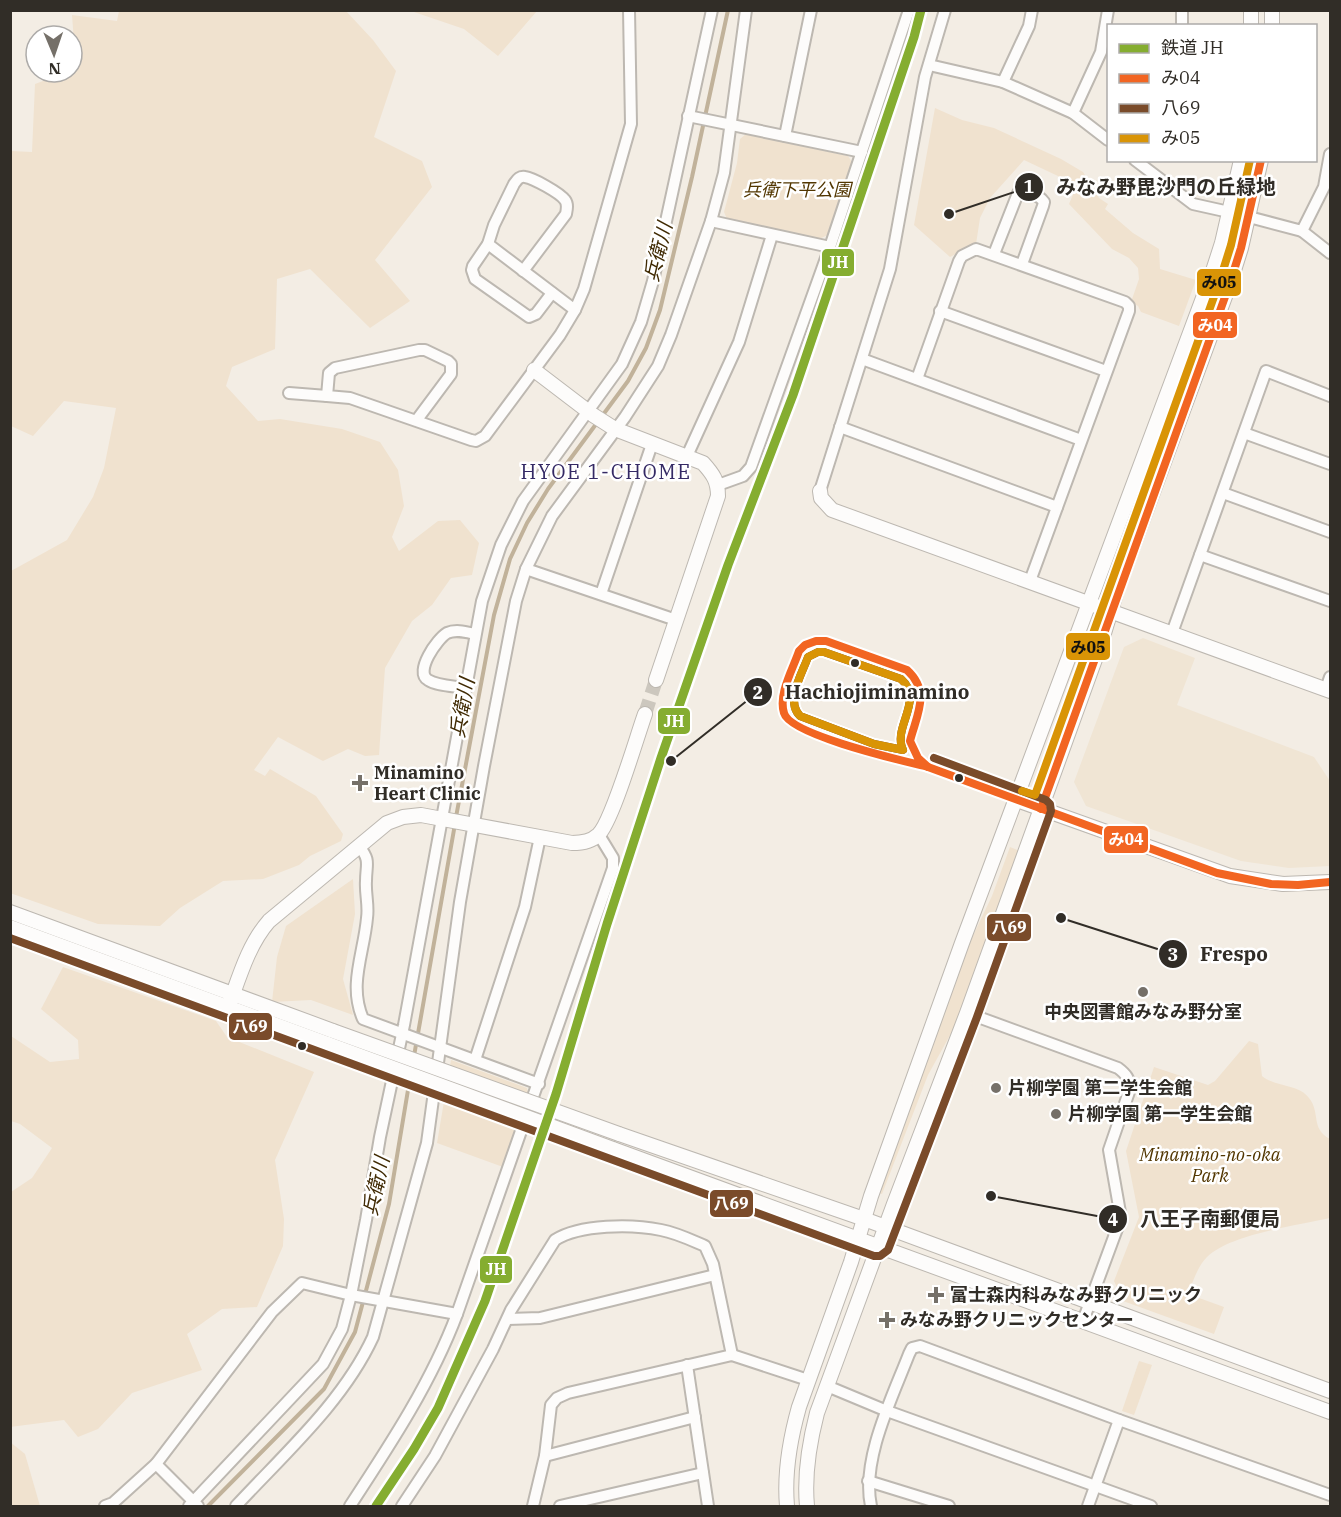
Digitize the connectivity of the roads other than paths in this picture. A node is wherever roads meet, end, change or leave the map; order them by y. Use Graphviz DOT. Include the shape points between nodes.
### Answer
graph roads {
  1 [pos="629,10"];
  2 [pos="712,10"];
  3 [pos="746,10"];
  4 [pos="811,10"];
  5 [pos="909,10"];
  6 [pos="945,10"];
  7 [pos="1032,10"];
  8 [pos="1108,10"];
  9 [pos="928,65"];
  10 [pos="1004,82"];
  11 [pos="1073,113"];
  12 [pos="691,116"];
  13 [pos="731,124"];
  14 [pos="785,136"];
  15 [pos="1107,139"];
  16 [pos="862,152"];
  17 [pos="1330,154"];
  18 [pos="1138,162"];
  19 [pos="1241,162"];
  20 [pos="1261,162"];
  21 [pos="1327,188"];
  22 [pos="1229,212"];
  23 [pos="1249,217"];
  24 [pos="711,221"];
  25 [pos="1302,231"];
  26 [pos="772,235"];
  27 [pos="488,244"];
  28 [pos="830,247"];
  29 [pos="994,254"];
  30 [pos="1330,254"];
  31 [pos="1022,264"];
  32 [pos="523,271"];
  33 [pos="552,293"];
  34 [pos="575,310"];
  35 [pos="940,311"];
  36 [pos="862,359"];
  37 [pos="534,370"];
  38 [pos="1106,371"];
  39 [pos="917,379"];
  40 [pos="290,393"];
  41 [pos="327,396"];
  42 [pos="1330,396"];
  43 [pos="590,413"];
  44 [pos="416,421"];
  45 [pos="612,427"];
  46 [pos="840,427"];
  47 [pos="1244,433"];
  48 [pos="1081,440"];
  49 [pos="652,444"];
  50 [pos="687,456"];
  51 [pos="1330,464"];
  52 [pos="718,485"];
  53 [pos="820,491"];
  54 [pos="1223,493"];
  55 [pos="1057,507"];
  56 [pos="1330,532"];
  57 [pos="1200,555"];
  58 [pos="526,569"];
  59 [pos="1030,581"];
  60 [pos="601,594"];
  61 [pos="1330,601"];
  62 [pos="1091,603"];
  63 [pos="1111,610"];
  64 [pos="676,620"];
  65 [pos="1172,633"];
  66 [pos="475,634"];
  67 [pos="656,680"];
  68 [pos="1329,685"];
  69 [pos="465,688"];
  70 [pos="645,714"];
  71 [pos="1017,800"];
  72 [pos="1041,809"];
  73 [pos="455,821"];
  74 [pos="598,835"];
  75 [pos="540,837"];
  76 [pos="359,846"];
  77 [pos="1330,882"];
  78 [pos="10,912"];
  79 [pos="10,927"];
  80 [pos="231,1001"];
  81 [pos="967,1013"];
  82 [pos="404,1034"];
  83 [pos="331,1037"];
  84 [pos="441,1048"];
  85 [pos="474,1060"];
  86 [pos="539,1084"];
  87 [pos="864,1219"];
  88 [pos="885,1227"];
  89 [pos="858,1239"];
  90 [pos="878,1246"];
  91 [pos="715,1275"];
  92 [pos="354,1295"];
  93 [pos="379,1299"];
  94 [pos="1090,1302"];
  95 [pos="457,1314"];
  96 [pos="508,1319"];
  97 [pos="1083,1321"];
  98 [pos="732,1355"];
  99 [pos="687,1365"];
  100 [pos="808,1380"];
  101 [pos="827,1386"];
  102 [pos="1330,1391"];
  103 [pos="887,1411"];
  104 [pos="1330,1412"];
  105 [pos="695,1417"];
  106 [pos="1119,1420"];
  107 [pos="545,1456"];
  108 [pos="156,1464"];
  109 [pos="703,1473"];
  110 [pos="868,1481"];
  111 [pos="1096,1486"];
  112 [pos="1330,1495"];
  113 [pos="194,1505"];
  114 [pos="105,1506"];
  115 [pos="236,1506"];
  116 [pos="350,1506"];
  117 [pos="402,1506"];
  118 [pos="533,1506"];
  119 [pos="560,1506"];
  120 [pos="708,1506"];
  121 [pos="787,1506"];
  122 [pos="807,1506"];
  123 [pos="872,1506"];
  124 [pos="949,1506"];
  125 [pos="1088,1506"];
  126 [pos="1152,1506"];
  1 -- 34 [label="street" via="631,124"];
  2 -- 12 [label="street"];
  3 -- 13 [label="street"];
  4 -- 14 [label="street"];
  5 -- 16 [label="street"];
  6 -- 9 [label="street"];
  7 -- 10 [label="street" via="1029,26"];
  8 -- 11 [label="street" via="1101,52"];
  9 -- 10 [label="street"];
  9 -- 36 [label="street" via="890,269"];
  10 -- 11 [label="street"];
  11 -- 15 [label="street"];
  12 -- 13 [label="street"];
  12 -- 43 [label="street" via="641,322 622,364"];
  13 -- 14 [label="street"];
  13 -- 24 [label="street" via="724,173"];
  14 -- 16 [label="street"];
  16 -- 28 [label="street"];
  17 -- 21 [label="street"];
  18 -- 22 [label="street" via="1193,204"];
  19 -- 22 [label="street"];
  20 -- 23 [label="street"];
  21 -- 25 [label="street"];
  22 -- 62 [label="street" via="1212,274"];
  23 -- 25 [label="street"];
  23 -- 63 [label="street" via="1230,283"];
  24 -- 26 [label="street"];
  24 -- 45 [label="street" via="658,366"];
  25 -- 30 [label="street"];
  26 -- 28 [label="street"];
  26 -- 50 [label="street" via="739,342"];
  27 -- 32 [label="street"];
  27 -- 32 [label="street" via="517,179 527,177 564,199 566,214"];
  27 -- 33 [label="street" via="473,266 475,279 529,317"];
  28 -- 52 [label="street" via="751,468 743,476"];
  29 -- 31 [label="street"];
  29 -- 31 [label="street" via="1018,193 1040,197 1043,206"];
  29 -- 35 [label="street" via="978,249 962,256"];
  31 -- 38 [label="street" via="1129,306"];
  32 -- 33 [label="street"];
  33 -- 34 [label="street"];
  34 -- 37 [label="street"];
  35 -- 38 [label="street"];
  35 -- 39 [label="street"];
  36 -- 39 [label="street"];
  36 -- 46 [label="street"];
  37 -- 43 [label="street"];
  37 -- 44 [label="street" via="481,440"];
  38 -- 48 [label="street"];
  39 -- 48 [label="street"];
  40 -- 41 [label="street"];
  41 -- 44 [label="street" via="350,398"];
  41 -- 44 [label="street" via="329,373 335,368 424,350 448,361 452,369"];
  42 -- 47 [label="street" via="1266,371"];
  43 -- 45 [label="street"];
  43 -- 66 [label="street" via="523,501 492,566"];
  45 -- 49 [label="street"];
  45 -- 58 [label="street" via="552,516"];
  46 -- 53 [label="street"];
  46 -- 55 [label="street"];
  47 -- 51 [label="street"];
  47 -- 54 [label="street"];
  48 -- 55 [label="street"];
  49 -- 50 [label="street"];
  49 -- 60 [label="street"];
  50 -- 52 [label="street" via="703,463"];
  52 -- 64 [label="street" via="718,496"];
  53 -- 59 [label="street" via="832,510"];
  54 -- 56 [label="street"];
  54 -- 57 [label="street"];
  55 -- 59 [label="street"];
  57 -- 61 [label="street"];
  57 -- 65 [label="street"];
  58 -- 60 [label="street"];
  58 -- 73 [label="street"];
  59 -- 62 [label="street"];
  60 -- 64 [label="street"];
  62 -- 63 [label="street"];
  62 -- 71 [label="street"];
  63 -- 65 [label="street"];
  63 -- 72 [label="street"];
  64 -- 67 [label="street"];
  65 -- 68 [label="street"];
  66 -- 69 [label="street"];
  66 -- 69 [label="street" via="446,634 431,652 423,671 429,681"];
  69 -- 73 [label="street"];
  70 -- 74 [label="street" via="610,816"];
  71 -- 72 [label="street"];
  71 -- 87 [label="street"];
  72 -- 77 [label="street" via="1230,876 1283,884"];
  72 -- 81 [label="street"];
  73 -- 75 [label="street"];
  73 -- 76 [label="street" via="421,815 403,817"];
  73 -- 82 [label="street"];
  73 -- 84 [label="street" via="460,902"];
  74 -- 75 [label="street" via="577,843"];
  74 -- 86 [label="street" via="613,858 613,868"];
  75 -- 85 [label="street" via="525,907"];
  76 -- 80 [label="street" via="269,921 250,950"];
  76 -- 82 [label="street" via="368,858 368,913 355,991 365,1021"];
  78 -- 80 [label="street"];
  79 -- 80 [label="street"];
  80 -- 83 [label="street"];
  81 -- 88 [label="street"];
  81 -- 94 [label="street" via="1118,1068 1129,1080 1130,1089 1109,1150 1121,1218"];
  82 -- 84 [label="street"];
  82 -- 92 [label="street" via="380,1137"];
  83 -- 87 [label="street, bridge"];
  83 -- 89 [label="street, bridge" via="613,1149"];
  84 -- 85 [label="street"];
  84 -- 93 [label="street" via="427,1143"];
  85 -- 86 [label="street"];
  86 -- 95 [label="street"];
  87 -- 88 [label="street"];
  87 -- 89 [label="street"];
  88 -- 90 [label="street"];
  88 -- 94 [label="street"];
  89 -- 90 [label="street"];
  89 -- 100 [label="street"];
  90 -- 97 [label="street"];
  90 -- 101 [label="street"];
  91 -- 96 [label="street" via="540,1318"];
  91 -- 96 [label="street" via="705,1246 682,1236 640,1227 576,1230 555,1240"];
  91 -- 98 [label="street"];
  92 -- 93 [label="street"];
  92 -- 108 [label="street" via="302,1283 272,1312"];
  92 -- 113 [label="street" via="323,1364"];
  93 -- 95 [label="street"];
  93 -- 115 [label="street" via="373,1337 362,1362 328,1406"];
  94 -- 97 [label="street"];
  94 -- 102 [label="street"];
  95 -- 116 [label="street" via="405,1422"];
  96 -- 117 [label="street" via="435,1456"];
  97 -- 104 [label="street"];
  98 -- 99 [label="street"];
  98 -- 100 [label="street"];
  99 -- 105 [label="street"];
  99 -- 107 [label="street" via="557,1398 551,1405"];
  100 -- 121 [label="street" via="792,1430"];
  101 -- 103 [label="street"];
  101 -- 122 [label="street" via="811,1436 806,1467"];
  103 -- 106 [label="street" via="912,1348 920,1346"];
  103 -- 110 [label="street"];
  103 -- 111 [label="street"];
  105 -- 107 [label="street"];
  105 -- 109 [label="street"];
  106 -- 111 [label="street"];
  106 -- 112 [label="street"];
  107 -- 118 [label="street"];
  108 -- 113 [label="street"];
  108 -- 114 [label="street"];
  109 -- 119 [label="street"];
  109 -- 120 [label="street"];
  110 -- 123 [label="street"];
  110 -- 124 [label="street"];
  111 -- 125 [label="street"];
  111 -- 126 [label="street"];
}
